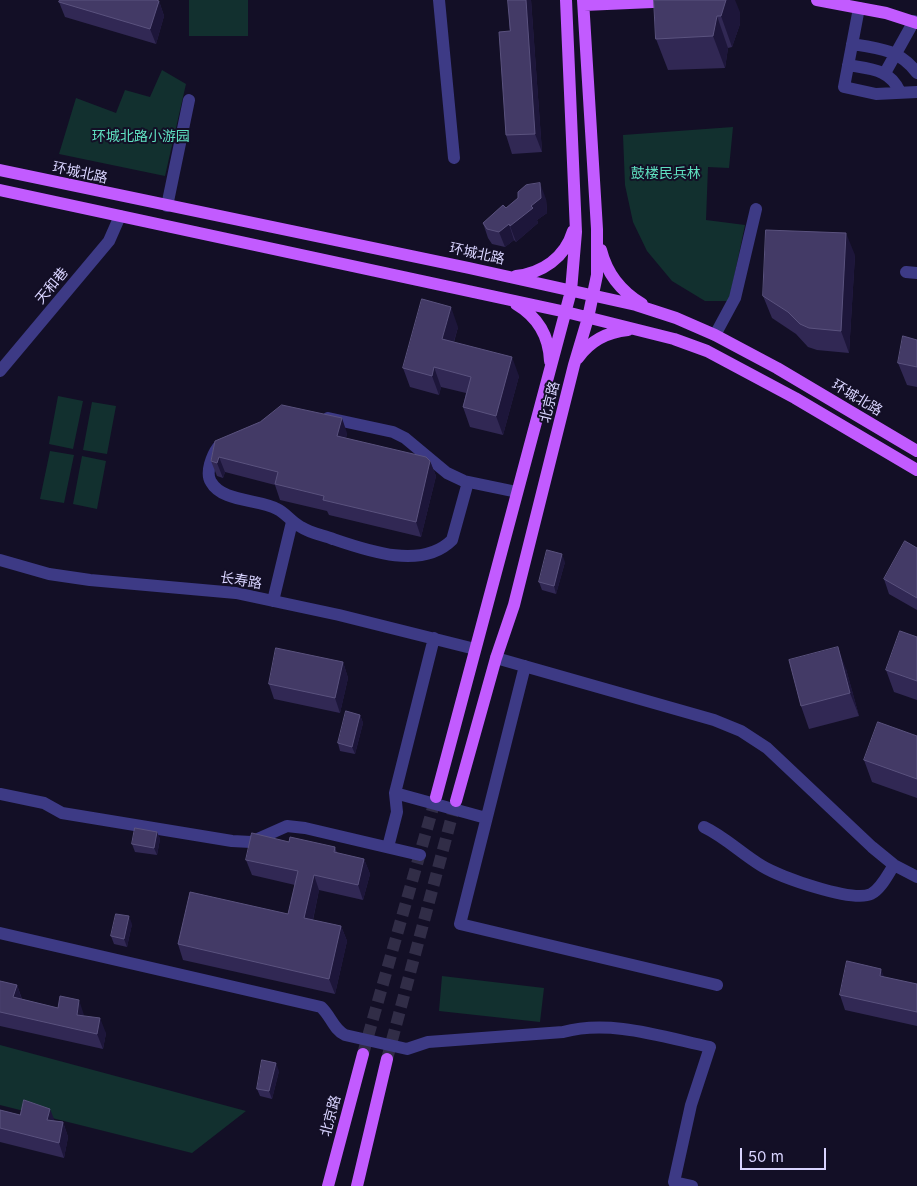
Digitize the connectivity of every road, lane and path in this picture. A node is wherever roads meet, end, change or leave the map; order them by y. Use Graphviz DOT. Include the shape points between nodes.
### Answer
graph roads {
  1 [pos="439,0"];
  2 [pos="566,0"];
  3 [pos="698,0"];
  4 [pos="817,0"];
  5 [pos="584,3"];
  6 [pos="862,4"];
  7 [pos="916,19"];
  8 [pos="852,44"];
  9 [pos="896,53"];
  10 [pos="848,65"];
  11 [pos="885,73"];
  12 [pos="917,73"];
  13 [pos="900,92"];
  14 [pos="917,92"];
  15 [pos="189,100"];
  16 [pos="454,158"];
  17 [pos="0,170"];
  18 [pos="0,190"];
  19 [pos="167,206"];
  20 [pos="756,209"];
  21 [pos="120,216"];
  22 [pos="576,216"];
  23 [pos="597,229"];
  24 [pos="505,276"];
  25 [pos="571,291"];
  26 [pos="593,296"];
  27 [pos="507,299"];
  28 [pos="566,312"];
  29 [pos="658,312"];
  30 [pos="588,318"];
  31 [pos="637,330"];
  32 [pos="716,335"];
  33 [pos="574,365"];
  34 [pos="550,366"];
  35 [pos="0,371"];
  36 [pos="318,416"];
  37 [pos="229,437"];
  38 [pos="917,451"];
  39 [pos="917,470"];
  40 [pos="468,482"];
  41 [pos="517,492"];
  42 [pos="292,522"];
  43 [pos="0,560"];
  44 [pos="273,601"];
  45 [pos="434,638"];
  46 [pos="475,649"];
  47 [pos="496,658"];
  48 [pos="525,666"];
  49 [pos="395,793"];
  50 [pos="0,794"];
  51 [pos="436,796"];
  52 [pos="456,801"];
  53 [pos="486,818"];
  54 [pos="704,827"];
  55 [pos="388,847"];
  56 [pos="420,855"];
  57 [pos="894,865"];
  58 [pos="917,877"];
  59 [pos="0,933"];
  60 [pos="717,985"];
  61 [pos="363,1054"];
  62 [pos="387,1059"];
  63 [pos="328,1186"];
  64 [pos="357,1186"];
  65 [pos="692,1186"];
  1 -- 16 [label="street"];
  2 -- 22 [label="main road, 北京路"];
  3 -- 5 [label="main road"];
  4 -- 6 [label="main road"];
  5 -- 23 [label="main road, 北京路"];
  6 -- 7 [label="main road"];
  6 -- 8 [label="street"];
  7 -- 9 [label="street"];
  8 -- 9 [label="street"];
  8 -- 10 [label="street"];
  9 -- 11 [label="street"];
  9 -- 12 [label="street"];
  10 -- 11 [label="street"];
  10 -- 13 [label="street" via="844,87 876,94"];
  11 -- 13 [label="street" via="896,82"];
  13 -- 14 [label="street"];
  15 -- 19 [label="street"];
  17 -- 19 [label="main road, 环城北路"];
  18 -- 21 [label="main road"];
  19 -- 24 [label="main road, 环城北路"];
  20 -- 32 [label="street" via="735,298"];
  21 -- 27 [label="main road"];
  21 -- 35 [label="street, 天和巷" via="109,241"];
  22 -- 24 [label="main road" via="567,244 555,260 530,274"];
  22 -- 25 [label="main road, 北京路"];
  23 -- 26 [label="main road, 北京路" via="597,275"];
  23 -- 29 [label="main road" via="601,253 617,283 634,299"];
  24 -- 25 [label="main road, 环城北路"];
  25 -- 26 [label="main road, 环城北路"];
  25 -- 28 [label="main road, 北京路"];
  26 -- 29 [label="main road, 环城北路"];
  26 -- 30 [label="main road, 北京路"];
  27 -- 28 [label="main road"];
  27 -- 34 [label="main road" via="524,308 542,329"];
  28 -- 30 [label="main road"];
  28 -- 34 [label="main road, 北京路"];
  29 -- 32 [label="main road, 环城北路"];
  30 -- 31 [label="main road"];
  30 -- 33 [label="main road, 北京路"];
  31 -- 33 [label="main road" via="619,331 602,337 586,348"];
  31 -- 39 [label="main road" via="707,351"];
  32 -- 38 [label="main road, 环城北路"];
  33 -- 47 [label="main road, 北京路" via="514,605"];
  34 -- 41 [label="main road, 北京路"];
  36 -- 40 [label="street" via="392,432 405,438 447,473"];
  37 -- 42 [label="street" via="213,453 208,476 211,483 220,492 276,508"];
  40 -- 41 [label="street"];
  40 -- 42 [label="street" via="452,540 437,551 396,556 347,544"];
  41 -- 46 [label="main road, 北京路"];
  42 -- 44 [label="street"];
  43 -- 44 [label="street, 长寿路" via="49,574 236,593"];
  44 -- 45 [label="street, 长寿路"];
  45 -- 46 [label="street, 长寿路"];
  45 -- 49 [label="street"];
  46 -- 51 [label="main road, 北京路"];
  47 -- 48 [label="street"];
  47 -- 52 [label="main road, 北京路"];
  48 -- 53 [label="street"];
  48 -- 57 [label="street" via="714,720 741,731 767,748"];
  49 -- 53 [label="street"];
  49 -- 55 [label="street" via="397,812"];
  50 -- 55 [label="street" via="44,803 62,813 232,841 251,842 287,826"];
  53 -- 60 [label="street" via="460,924"];
  54 -- 57 [label="street" via="764,867 851,897 873,894"];
  55 -- 56 [label="street"];
  57 -- 58 [label="street"];
  59 -- 65 [label="street" via="321,1007 337,1031 345,1035 407,1049 428,1042 563,1032 581,1027 641,1032 710,1047 691,1104 674,1182"];
  61 -- 63 [label="main road, 北京路"];
  62 -- 64 [label="main road"];
}
